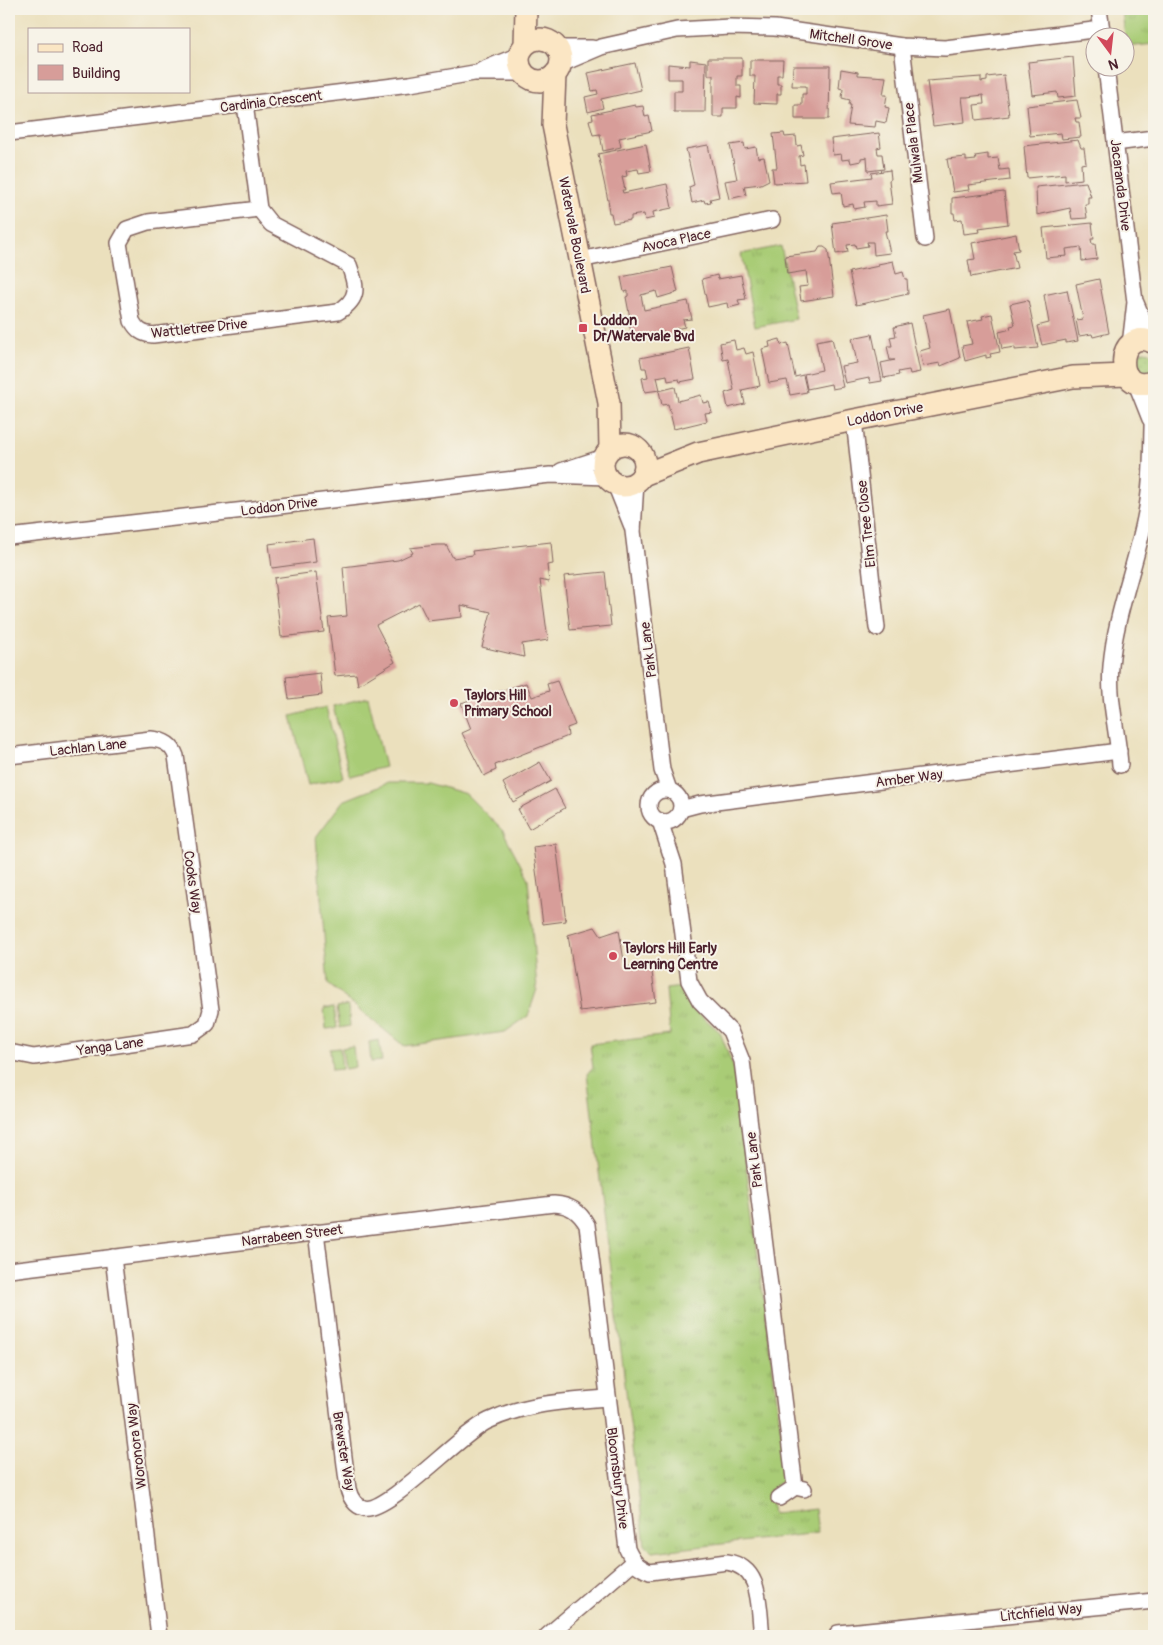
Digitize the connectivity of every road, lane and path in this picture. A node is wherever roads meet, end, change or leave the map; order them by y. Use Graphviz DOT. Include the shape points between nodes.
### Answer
graph roads {
  1 [pos="526,9"];
  2 [pos="533,9"];
  3 [pos="1100,9"];
  4 [pos="1102,28"];
  5 [pos="1086,35"];
  6 [pos="902,46"];
  7 [pos="555,57"];
  8 [pos="524,63"];
  9 [pos="1107,78"];
  10 [pos="245,104"];
  11 [pos="553,125"];
  12 [pos="9,133"];
  13 [pos="1154,138"];
  14 [pos="1115,143"];
  15 [pos="259,209"];
  16 [pos="772,220"];
  17 [pos="925,239"];
  18 [pos="580,260"];
  19 [pos="1135,302"];
  20 [pos="1153,342"];
  21 [pos="1137,372"];
  22 [pos="854,420"];
  23 [pos="1150,421"];
  24 [pos="698,453"];
  25 [pos="617,460"];
  26 [pos="640,479"];
  27 [pos="1150,518"];
  28 [pos="633,531"];
  29 [pos="9,537"];
  30 [pos="877,628"];
  31 [pos="166,743"];
  32 [pos="9,756"];
  33 [pos="670,805"];
  34 [pos="207,1024"];
  35 [pos="9,1052"];
  36 [pos="575,1210"];
  37 [pos="316,1232"];
  38 [pos="113,1257"];
  39 [pos="9,1270"];
  40 [pos="608,1398"];
  41 [pos="779,1498"];
  42 [pos="633,1562"];
  43 [pos="1154,1601"];
  44 [pos="838,1633"];
  45 [pos="159,1636"];
  46 [pos="547,1636"];
  47 [pos="762,1636"];
  1 -- 8 [label="street, Watervale Boulevard"];
  2 -- 7 [label="street, Watervale Boulevard"];
  3 -- 4 [label="street"];
  5 -- 6 [label="street, Mitchell Grove" via="945,48"];
  6 -- 7 [label="street, Mitchell Grove" via="775,28 730,27 678,30"];
  6 -- 17 [label="street, Mulwala Place"];
  7 -- 8 [label="street" via="543,80"];
  7 -- 8 [label="street" via="536,39"];
  7 -- 11 [label="street, Watervale Boulevard"];
  8 -- 10 [label="street, Cardinia Crescent" via="410,84"];
  8 -- 11 [label="street, Watervale Boulevard"];
  9 -- 14 [label="street, Jacaranda Drive"];
  10 -- 12 [label="street, Cardinia Crescent"];
  10 -- 15 [label="street"];
  11 -- 18 [label="street, Watervale Boulevard"];
  13 -- 14 [label="street"];
  14 -- 19 [label="street, Jacaranda Drive"];
  15 -- 15 [label="street, Wattletree Drive" via="271,224 349,265 355,282 355,295 349,305 338,312 153,335 136,328 132,321 119,242 127,229 148,222"];
  16 -- 18 [label="street, Avoca Place"];
  18 -- 25 [label="street, Watervale Boulevard" via="609,403"];
  19 -- 20 [label="street, Jacaranda Drive"];
  19 -- 21 [label="street, Jacaranda Drive"];
  20 -- 21 [label="street, Loddon Drive" via="1140,340"];
  21 -- 22 [label="street, Loddon Drive" via="1073,377"];
  21 -- 23 [label="street, Amber Way"];
  21 -- 23 [label="street, Amber Way"];
  22 -- 24 [label="street, Loddon Drive"];
  22 -- 30 [label="street, Elm Tree Close"];
  23 -- 27 [label="street, Amber Way"];
  24 -- 25 [label="street, Loddon Drive"];
  24 -- 26 [label="street, Loddon Drive"];
  25 -- 26 [label="street, Loddon Drive" via="625,486"];
  25 -- 26 [label="street, Watervale Boulevard" via="646,463"];
  25 -- 28 [label="street, Park Lane"];
  25 -- 29 [label="street, Loddon Drive" via="550,475"];
  26 -- 28 [label="street, Park Lane"];
  27 -- 33 [label="street, Amber Way" via="1127,586 1111,668 1119,758"];
  28 -- 33 [label="street, Park Lane" via="662,770"];
  31 -- 32 [label="street, Lachlan Lane" via="152,739"];
  31 -- 34 [label="street, Cooks Way" via="176,756 210,1010"];
  33 -- 41 [label="street, Park Lane" via="671,850 689,981 700,1002 730,1031 742,1061 800,1488"];
  34 -- 35 [label="street, Yanga Lane" via="193,1034 34,1057"];
  36 -- 37 [label="street, Narrabeen Street" via="554,1204"];
  36 -- 40 [label="street, Bloomsbury Drive" via="587,1225"];
  37 -- 38 [label="street, Narrabeen Street"];
  37 -- 40 [label="street, Brewster Way" via="348,1488 358,1506 369,1508 388,1500 466,1436 512,1410"];
  38 -- 39 [label="street, Narrabeen Street"];
  38 -- 45 [label="street, Woronora Way"];
  40 -- 42 [label="street, Bloomsbury Drive" via="627,1549"];
  42 -- 46 [label="street"];
  42 -- 47 [label="street" via="650,1572 727,1562 739,1564 748,1570 755,1584"];
  43 -- 44 [label="street, Litchfield Way"];
}
